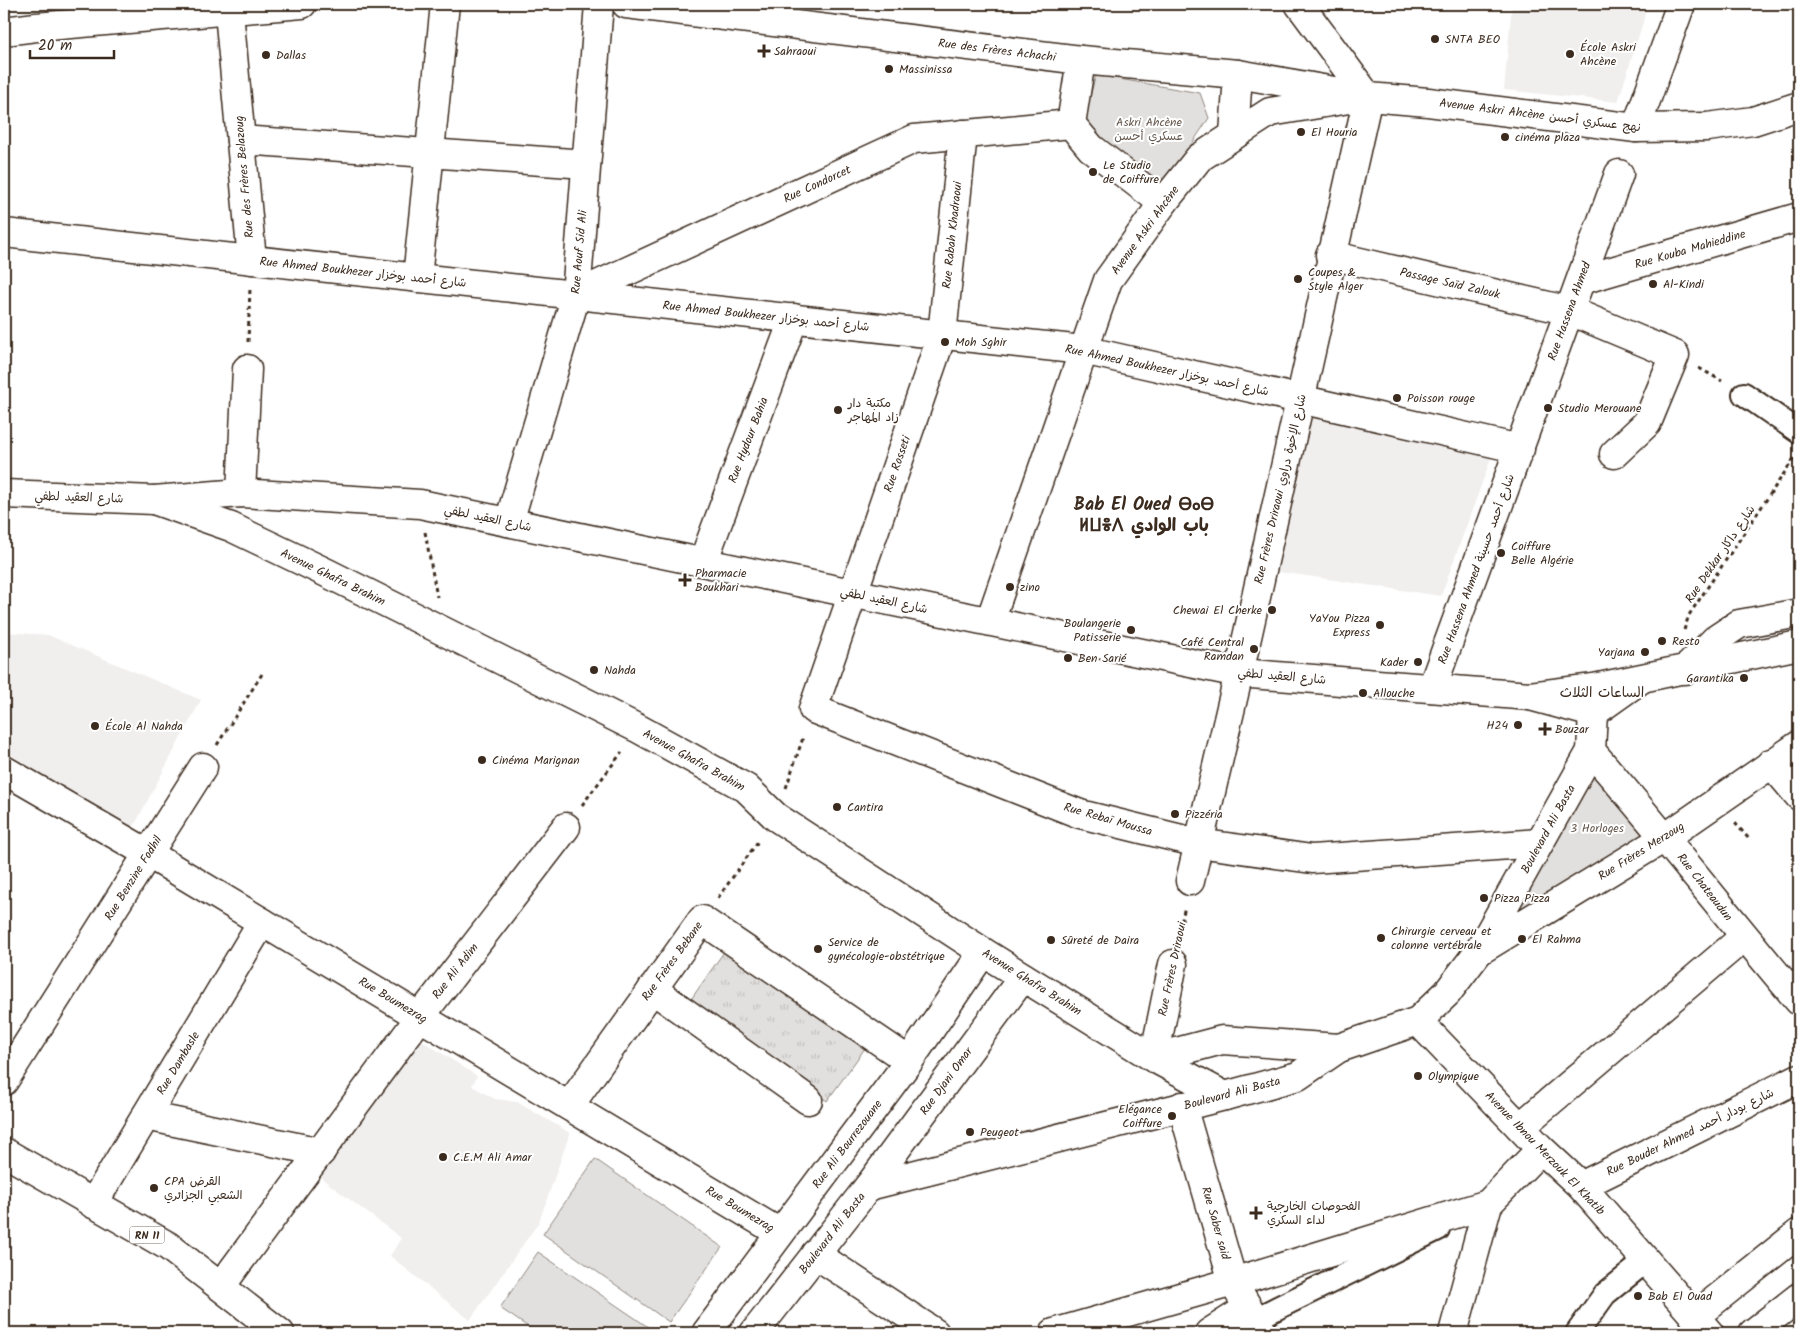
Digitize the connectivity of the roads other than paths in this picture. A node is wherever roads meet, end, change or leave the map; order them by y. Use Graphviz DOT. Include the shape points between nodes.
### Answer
graph roads {
  1 [pos="302,4"];
  2 [pos="445,4"];
  3 [pos="599,4"];
  4 [pos="626,4"];
  5 [pos="1299,4"];
  6 [pos="1680,4"];
  7 [pos="229,12"];
  8 [pos="4,32"];
  9 [pos="1081,60"];
  10 [pos="1238,74"];
  11 [pos="1368,96"];
  12 [pos="1799,106"];
  13 [pos="1071,124"];
  14 [pos="1636,128"];
  15 [pos="963,134"];
  16 [pos="1234,135"];
  17 [pos="241,140"];
  18 [pos="430,153"];
  19 [pos="586,164"];
  20 [pos="1619,174"];
  21 [pos="1163,203"];
  22 [pos="1799,217"];
  23 [pos="4,233"];
  24 [pos="1330,256"];
  25 [pos="252,260"];
  26 [pos="418,278"];
  27 [pos="1581,280"];
  28 [pos="576,295"];
  29 [pos="1570,311"];
  30 [pos="794,318"];
  31 [pos="942,335"];
  32 [pos="1083,350"];
  33 [pos="246,369"];
  34 [pos="1744,394"];
  35 [pos="1300,399"];
  36 [pos="1799,432"];
  37 [pos="1520,449"];
  38 [pos="1614,454"];
  39 [pos="241,493"];
  40 [pos="4,494"];
  41 [pos="154,500"];
  42 [pos="510,522"];
  43 [pos="703,562"];
  44 [pos="853,593"];
  45 [pos="1799,613"];
  46 [pos="990,622"];
  47 [pos="1799,646"];
  48 [pos="1685,670"];
  49 [pos="1239,674"];
  50 [pos="1432,688"];
  51 [pos="1594,701"];
  52 [pos="1799,744"];
  53 [pos="1592,751"];
  54 [pos="1771,762"];
  55 [pos="203,767"];
  56 [pos="4,770"];
  57 [pos="1799,796"];
  58 [pos="566,827"];
  59 [pos="1666,837"];
  60 [pos="1198,843"];
  61 [pos="1539,843"];
  62 [pos="149,854"];
  63 [pos="1190,881"];
  64 [pos="262,922"];
  65 [pos="1744,937"];
  66 [pos="1479,951"];
  67 [pos="982,952"];
  68 [pos="1173,964"];
  69 [pos="1023,977"];
  70 [pos="652,989"];
  71 [pos="1799,1001"];
  72 [pos="420,1016"];
  73 [pos="1418,1021"];
  74 [pos="1339,1048"];
  75 [pos="1154,1058"];
  76 [pos="909,1061"];
  77 [pos="1799,1078"];
  78 [pos="4,1082"];
  79 [pos="1225,1096"];
  80 [pos="808,1100"];
  81 [pos="569,1106"];
  82 [pos="1182,1106"];
  83 [pos="146,1116"];
  84 [pos="1520,1127"];
  85 [pos="1541,1148"];
  86 [pos="4,1152"];
  87 [pos="321,1152"];
  88 [pos="869,1186"];
  89 [pos="1581,1186"];
  90 [pos="93,1204"];
  91 [pos="1488,1204"];
  92 [pos="780,1233"];
  93 [pos="1799,1233"];
  94 [pos="815,1254"];
  95 [pos="1646,1261"];
  96 [pos="1234,1282"];
  97 [pos="221,1286"];
  98 [pos="1799,1297"];
  99 [pos="1255,1320"];
  100 [pos="1702,1325"];
  101 [pos="280,1333"];
  102 [pos="706,1333"];
  103 [pos="754,1333"];
  104 [pos="935,1333"];
  105 [pos="1054,1333"];
  106 [pos="1209,1333"];
  107 [pos="1453,1333"];
  108 [pos="1577,1333"];
  109 [pos="1753,1333"];
  1 -- 7 [label="street"];
  2 -- 18 [label="street"];
  3 -- 19 [label="street, Rue Aouf Sid Ali"];
  4 -- 9 [label="street, Rue des Frères Achachi"];
  5 -- 11 [label="street"];
  6 -- 14 [label="street"];
  7 -- 8 [label="street"];
  7 -- 17 [label="street, Rue des Frères Belazoug"];
  9 -- 10 [label="street, Rue des Frères Achachi"];
  9 -- 13 [label="street"];
  10 -- 11 [label="street, Rue des Frères Achachi"];
  10 -- 16 [label="street"];
  11 -- 14 [label="street, Avenue Askri Ahcène نهج عسكري أحسن"];
  11 -- 16 [label="street, Avenue Askri Ahcène" via="1270,112"];
  11 -- 24 [label="street, Rue Frères Driraoui شارع الإخوة دراوي"];
  12 -- 14 [label="street, Avenue Askri Ahcène نهج عسكري أحسن" via="1754,121 1707,127"];
  13 -- 15 [label="street, Rue Condorcet"];
  13 -- 21 [label="street" via="1091,148"];
  15 -- 28 [label="street, Rue Condorcet" via="914,139"];
  15 -- 31 [label="street, Rue Rabah Khadraoui"];
  16 -- 21 [label="street, Avenue Askri Ahcène" via="1199,158"];
  17 -- 18 [label="street"];
  17 -- 25 [label="street, Rue des Frères Belazoug"];
  18 -- 19 [label="street"];
  18 -- 26 [label="street"];
  19 -- 28 [label="street, Rue Aouf Sid Ali"];
  20 -- 27 [label="street, Rue Hassena Ahmed"];
  21 -- 32 [label="street, Avenue Askri Ahcène" via="1108,280"];
  22 -- 27 [label="street, Rue Kouba Mahieddine"];
  23 -- 25 [label="street, Rue Ahmed Boukhezer شارع أحمد بوخزار"];
  24 -- 29 [label="street, Passage Saïd Zalouk"];
  24 -- 35 [label="street, Rue Frères Driraoui شارع الإخوة دراوي"];
  25 -- 26 [label="street, Rue Ahmed Boukhezer شارع أحمد بوخزار"];
  26 -- 28 [label="street, Rue Ahmed Boukhezer شارع أحمد بوخزار"];
  27 -- 29 [label="street, Rue Hassena Ahmed"];
  28 -- 30 [label="street, Rue Ahmed Boukhezer شارع أحمد بوخزار"];
  28 -- 42 [label="street, Rue Aouf Sid Ali"];
  29 -- 37 [label="street, Rue Hassena Ahmed"];
  29 -- 38 [label="street, Passage Saïd Zalouk" via="1675,355 1647,423"];
  30 -- 31 [label="street, Rue Ahmed Boukhezer شارع أحمد بوخزار"];
  30 -- 43 [label="street, Rue Hydour Bahia"];
  31 -- 32 [label="street, Rue Ahmed Boukhezer شارع أحمد بوخزار"];
  31 -- 44 [label="street, Rue Rosseti"];
  32 -- 35 [label="street, Rue Ahmed Boukhezer شارع أحمد بوخزار"];
  32 -- 46 [label="street, Avenue Askri Ahcène"];
  33 -- 39 [label="street"];
  34 -- 36 [label="street"];
  35 -- 37 [label="street, Rue Ahmed Boukhezer شارع أحمد بوخزار"];
  35 -- 49 [label="street, Rue Frères Driraoui شارع الإخوة دراوي"];
  37 -- 50 [label="street, Rue Hassena Ahmed شارع أحمد حسينة"];
  39 -- 41 [label="street, شارع العقيد لطفي"];
  39 -- 42 [label="street, شارع العقيد لطفي" via="420,504"];
  40 -- 41 [label="street, شارع العقيد لطفي"];
  41 -- 67 [label="street, Avenue Ghafra Brahim" via="231,527 639,729 746,788 776,817"];
  42 -- 43 [label="street, شارع العقيد لطفي"];
  43 -- 44 [label="street, شارع العقيد لطفي"];
  44 -- 46 [label="street, شارع العقيد لطفي"];
  44 -- 60 [label="street, Rue Rebaï Moussa" via="813,708 1080,814"];
  45 -- 48 [label="street" via="1739,624 1715,640"];
  46 -- 49 [label="street, شارع العقيد لطفي"];
  47 -- 48 [label="street"];
  48 -- 51 [label="street" via="1641,679"];
  49 -- 50 [label="street, شارع العقيد لطفي"];
  49 -- 60 [label="street, Rue Frères Driraoui شارع الإخوة دراوي"];
  50 -- 51 [label="street, شارع العقيد لطفي"];
  51 -- 53 [label="street, Boulevard Ali Basta"];
  52 -- 54 [label="street, Rue Frères Merzoug"];
  53 -- 59 [label="street, Rue Chateaudun"];
  53 -- 61 [label="street, Boulevard Ali Basta"];
  54 -- 57 [label="street"];
  54 -- 59 [label="street, Rue Frères Merzoug"];
  55 -- 62 [label="street, Rue Benzine Fodhil"];
  56 -- 62 [label="street, Rue Boumezrag"];
  58 -- 72 [label="street, Rue Ali Adim"];
  59 -- 65 [label="street, Rue Chateaudun"];
  59 -- 66 [label="street, Rue Frères Merzoug"];
  60 -- 61 [label="street, Rue Rebaï Moussa" via="1312,859"];
  60 -- 63 [label="street, Rue Frères Driraoui شارع الإخوة دراوي"];
  61 -- 66 [label="street, Boulevard Ali Basta"];
  62 -- 64 [label="street, Rue Boumezrag"];
  62 -- 78 [label="street, Rue Benzine Fodhil"];
  64 -- 72 [label="street, Rue Boumezrag"];
  64 -- 83 [label="street, Rue Dambasle"];
  65 -- 71 [label="street, Rue Chateaudun"];
  65 -- 84 [label="street"];
  66 -- 73 [label="street, Boulevard Ali Basta" via="1447,993"];
  67 -- 69 [label="street, Avenue Ghafra Brahim"];
  67 -- 76 [label="street, Rue Ali Bourrezouane"];
  68 -- 75 [label="street, Rue Frères Driraoui"];
  69 -- 75 [label="street, Avenue Ghafra Brahim"];
  69 -- 88 [label="street, Rue Djani Omar"];
  70 -- 76 [label="street, Rue Frères Bebane" via="702,920"];
  70 -- 80 [label="street"];
  70 -- 81 [label="street, Rue Frères Bebane"];
  72 -- 81 [label="street, Rue Boumezrag"];
  72 -- 87 [label="street, Rue Ali Adim"];
  73 -- 74 [label="street, Boulevard Ali Basta"];
  73 -- 84 [label="street, Avenue Ibnou Merzouk El Khatib"];
  74 -- 75 [label="street" via="1222,1040"];
  74 -- 79 [label="street, Boulevard Ali Basta" via="1298,1076"];
  75 -- 79 [label="street, Avenue Ghafra Brahim"];
  76 -- 92 [label="street, Rue Ali Bourrezouane"];
  77 -- 89 [label="street, Rue Bouder Ahmed شارع بودار أحمد"];
  79 -- 82 [label="street, Boulevard Ali Basta"];
  81 -- 92 [label="street, Rue Boumezrag"];
  82 -- 88 [label="street, Boulevard Ali Basta"];
  82 -- 96 [label="street, Rue Saber said"];
  83 -- 87 [label="street"];
  83 -- 90 [label="street, Rue Dambasle"];
  84 -- 85 [label="street, Avenue Ibnou Merzouk El Khatib"];
  85 -- 89 [label="street, Avenue Ibnou Merzouk El Khatib"];
  85 -- 91 [label="street"];
  86 -- 90 [label="street, RN 11"];
  87 -- 97 [label="street, Rue Ali Adim"];
  88 -- 94 [label="street, Boulevard Ali Basta"];
  89 -- 95 [label="street, Avenue Ibnou Merzouk El Khatib"];
  90 -- 97 [label="street, RN 11" via="168,1246"];
  91 -- 96 [label="street"];
  91 -- 99 [label="street"];
  91 -- 107 [label="street"];
  92 -- 102 [label="street, Rue Ali Bourrezouane"];
  93 -- 100 [label="street"];
  94 -- 103 [label="street, Boulevard Ali Basta"];
  94 -- 104 [label="street"];
  95 -- 100 [label="street, Avenue Ibnou Merzouk El Khatib"];
  95 -- 108 [label="street" via="1605,1294"];
  96 -- 99 [label="street, Rue Saber said"];
  96 -- 105 [label="street"];
  97 -- 101 [label="street, RN 11"];
  98 -- 109 [label="street"];
  99 -- 106 [label="street"];
}
